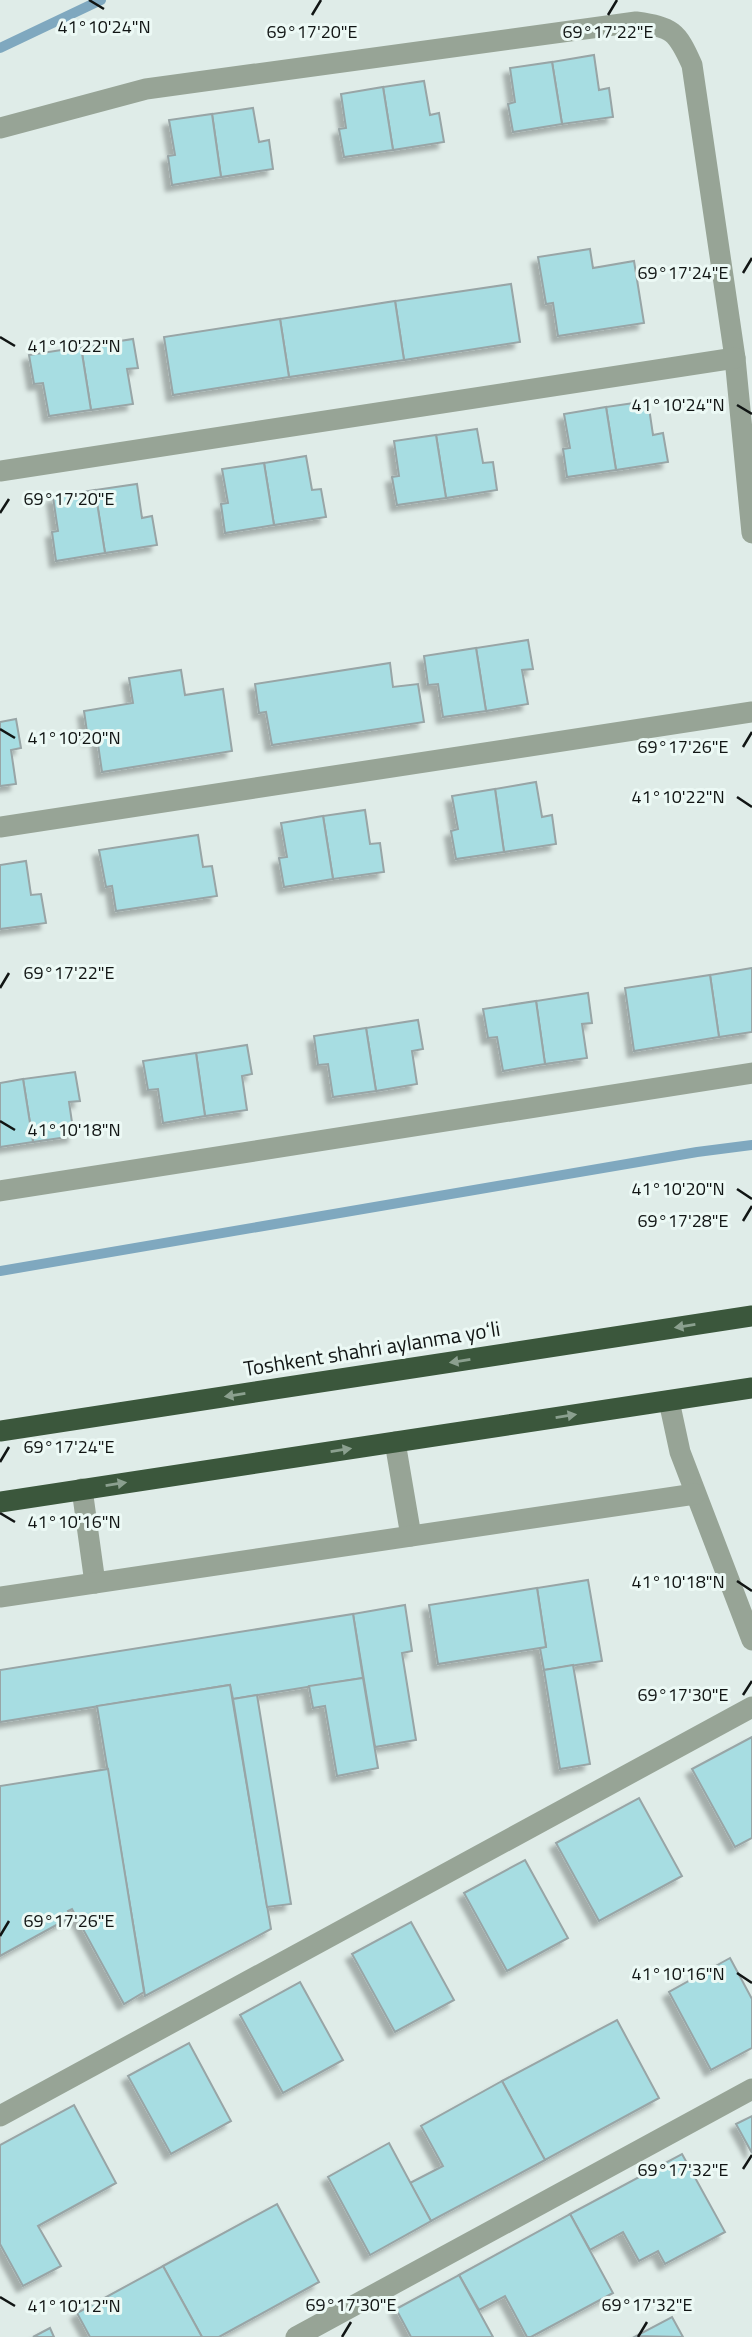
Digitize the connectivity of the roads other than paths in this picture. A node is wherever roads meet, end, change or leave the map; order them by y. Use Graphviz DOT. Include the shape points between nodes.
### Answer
graph roads {
  1 [pos="0,128"];
  2 [pos="735,358"];
  3 [pos="747,425"];
  4 [pos="0,471"];
  5 [pos="752,534"];
  6 [pos="752,712"];
  7 [pos="0,828"];
  8 [pos="752,1073"];
  9 [pos="0,1191"];
  10 [pos="752,1316"];
  11 [pos="752,1388"];
  12 [pos="669,1401"];
  13 [pos="0,1431"];
  14 [pos="395,1442"];
  15 [pos="82,1489"];
  16 [pos="695,1494"];
  17 [pos="0,1502"];
  18 [pos="411,1536"];
  19 [pos="95,1583"];
  20 [pos="0,1597"];
  21 [pos="752,1640"];
  22 [pos="752,1707"];
  23 [pos="752,2090"];
  24 [pos="0,2116"];
  25 [pos="296,2337"];
  1 -- 2 [label="street" via="146,89 636,22 662,26 680,39 692,65"];
  2 -- 3 [label="street"];
  2 -- 4 [label="street"];
  3 -- 5 [label="street"];
  6 -- 7 [label="street"];
  8 -- 9 [label="street"];
  10 -- 13 [label="highway, Toshkent shahri aylanma yoʻli, one-way"];
  11 -- 12 [label="highway"];
  14 -- 12 [label="highway, one-way"];
  12 -- 16 [label="street"];
  15 -- 14 [label="highway, one-way"];
  14 -- 18 [label="street"];
  15 -- 17 [label="highway"];
  15 -- 19 [label="street"];
  16 -- 18 [label="street"];
  16 -- 21 [label="street"];
  18 -- 19 [label="street"];
  19 -- 20 [label="street"];
  22 -- 24 [label="street"];
  23 -- 25 [label="street"];
}
